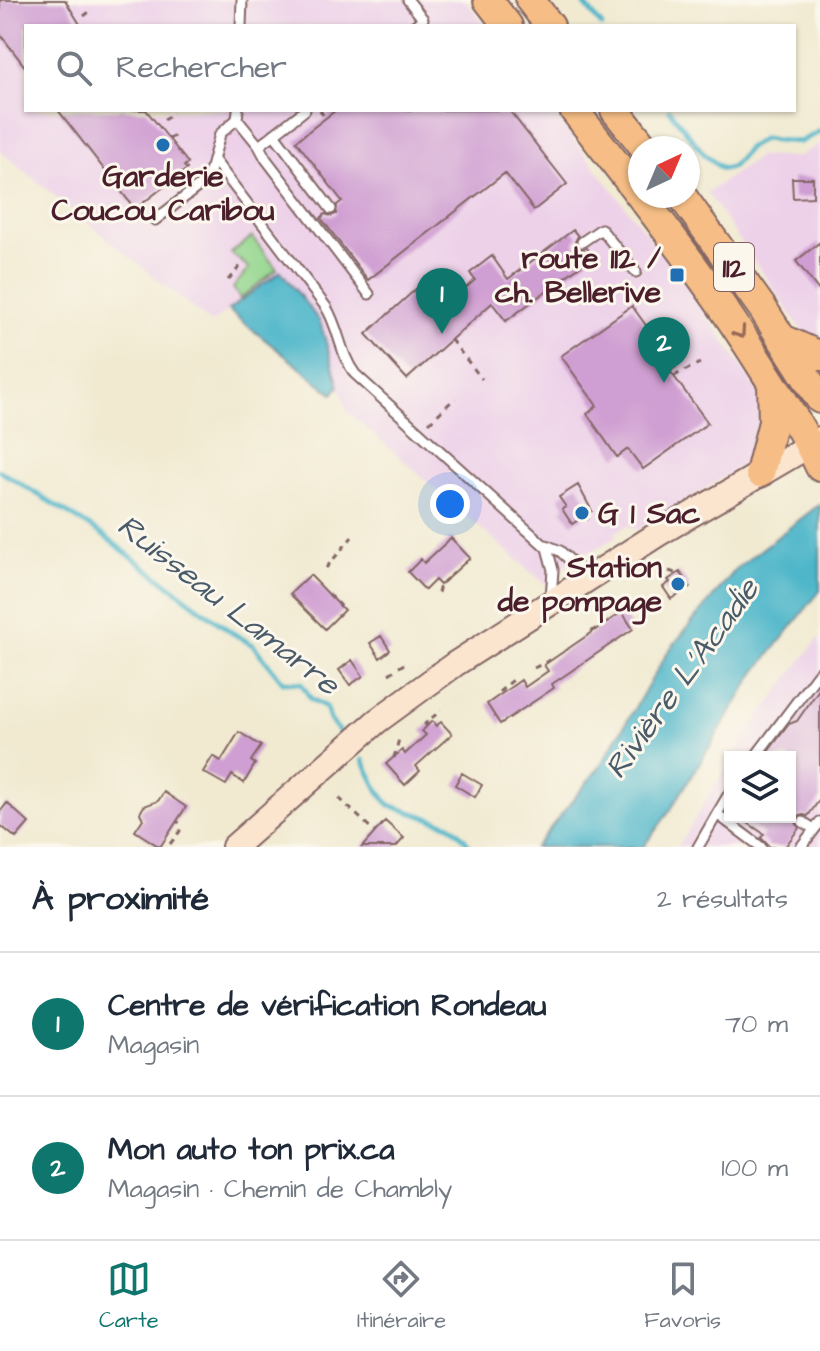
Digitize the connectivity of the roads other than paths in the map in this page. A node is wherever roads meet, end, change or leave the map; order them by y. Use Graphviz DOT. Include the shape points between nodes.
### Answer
graph roads {
  1 [pos="242,0"];
  2 [pos="408,0"];
  3 [pos="488,0"];
  4 [pos="530,0"];
  5 [pos="241,24"];
  6 [pos="417,24"];
  7 [pos="506,24"];
  8 [pos="548,24"];
  9 [pos="302,112"];
  10 [pos="576,112"];
  11 [pos="617,112"];
  12 [pos="238,114"];
  13 [pos="274,134"];
  14 [pos="636,136"];
  15 [pos="259,146"];
  16 [pos="214,160"];
  17 [pos="690,208"];
  18 [pos="331,209"];
  19 [pos="155,220"];
  20 [pos="582,242"];
  21 [pos="636,272"];
  22 [pos="369,294"];
  23 [pos="783,339"];
  24 [pos="820,356"];
  25 [pos="772,383"];
  26 [pos="820,399"];
  27 [pos="816,450"];
  28 [pos="760,473"];
  29 [pos="543,543"];
  30 [pos="589,578"];
  31 [pos="551,602"];
  32 [pos="820,671"];
  33 [pos="760,751"];
  34 [pos="724,802"];
  35 [pos="717,814"];
  36 [pos="803,822"];
  37 [pos="817,826"];
  38 [pos="234,847"];
  39 [pos="698,847"];
  40 [pos="761,847"];
  41 [pos="801,847"];
  1 -- 5 [label="lane"];
  2 -- 6 [label="lane" via="423,19"];
  3 -- 7 [label="main road"];
  4 -- 8 [label="main road"];
  9 -- 13 [label="lane"];
  10 -- 25 [label="main road, 112, one-way" via="707,284"];
  11 -- 14 [label="main road"];
  12 -- 15 [label="lane"];
  12 -- 16 [label="lane" via="220,134"];
  13 -- 15 [label="lane"];
  13 -- 18 [label="lane"];
  15 -- 22 [label="lane"];
  16 -- 19 [label="lane" via="208,179"];
  16 -- 29 [label="lane" via="326,307 355,374"];
  17 -- 23 [label="main road, 112"];
  20 -- 21 [label="lane" via="601,229"];
  23 -- 24 [label="main road"];
  23 -- 26 [label="main road, 112"];
  25 -- 27 [label="main road, 112"];
  25 -- 28 [label="main road" via="773,422"];
  27 -- 28 [label="street"];
  28 -- 30 [label="street"];
  29 -- 30 [label="lane"];
  29 -- 31 [label="lane" via="553,570"];
  30 -- 31 [label="street"];
  31 -- 38 [label="street" via="399,704"];
  32 -- 33 [label="lane"];
  34 -- 35 [label="lane"];
  35 -- 39 [label="lane"];
  35 -- 40 [label="lane"];
  36 -- 37 [label="lane"];
  37 -- 41 [label="lane"];
}
